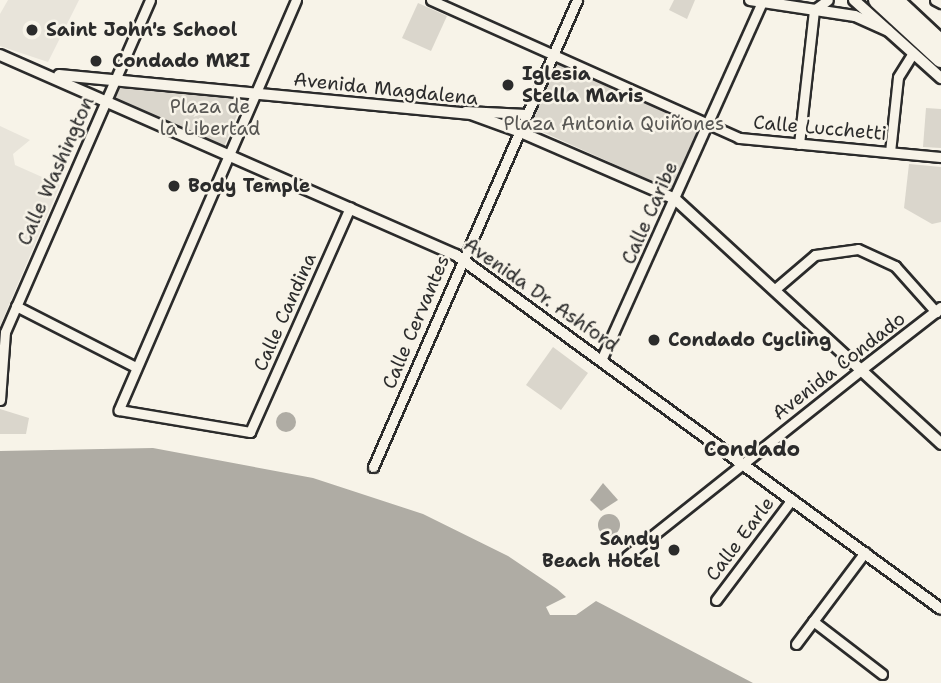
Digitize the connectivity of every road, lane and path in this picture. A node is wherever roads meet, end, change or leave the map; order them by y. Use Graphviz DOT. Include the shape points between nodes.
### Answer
graph roads {
  1 [pos="150,0"];
  2 [pos="296,0"];
  3 [pos="432,0"];
  4 [pos="577,0"];
  5 [pos="828,0"];
  6 [pos="854,0"];
  7 [pos="877,0"];
  8 [pos="895,0"];
  9 [pos="905,0"];
  10 [pos="935,0"];
  11 [pos="756,2"];
  12 [pos="941,4"];
  13 [pos="814,10"];
  14 [pos="941,29"];
  15 [pos="888,31"];
  16 [pos="941,43"];
  17 [pos="913,53"];
  18 [pos="553,54"];
  19 [pos="0,55"];
  20 [pos="941,59"];
  21 [pos="116,78"];
  22 [pos="941,78"];
  23 [pos="73,80"];
  24 [pos="256,92"];
  25 [pos="106,100"];
  26 [pos="460,113"];
  27 [pos="526,114"];
  28 [pos="709,124"];
  29 [pos="518,131"];
  30 [pos="799,144"];
  31 [pos="890,152"];
  32 [pos="228,154"];
  33 [pos="941,157"];
  34 [pos="676,199"];
  35 [pos="350,207"];
  36 [pos="462,260"];
  37 [pos="774,290"];
  38 [pos="16,306"];
  39 [pos="938,310"];
  40 [pos="602,358"];
  41 [pos="134,366"];
  42 [pos="861,370"];
  43 [pos="0,400"];
  44 [pos="941,444"];
  45 [pos="745,463"];
  46 [pos="373,467"];
  47 [pos="792,499"];
  48 [pos="864,552"];
  49 [pos="627,556"];
  50 [pos="716,600"];
  51 [pos="941,609"];
  52 [pos="813,621"];
  53 [pos="796,645"];
  54 [pos="882,674"];
  1 -- 21 [label="street, Calle Washington"];
  2 -- 24 [label="street"];
  3 -- 18 [label="street, Calle Lucchetti"];
  4 -- 18 [label="street, Calle Cervantes"];
  5 -- 13 [label="street"];
  6 -- 15 [label="street"];
  7 -- 20 [label="highway"];
  8 -- 16 [label="highway"];
  9 -- 14 [label="highway"];
  10 -- 12 [label="street"];
  11 -- 13 [label="street"];
  11 -- 28 [label="street, Calle Caribe"];
  13 -- 15 [label="street" via="855,16"];
  13 -- 30 [label="street"];
  15 -- 17 [label="street"];
  17 -- 22 [label="street"];
  17 -- 31 [label="street" via="898,77"];
  18 -- 27 [label="street, Calle Cervantes"];
  18 -- 28 [label="street, Calle Lucchetti"];
  19 -- 23 [label="street, Avenida Dr. Ashford"];
  21 -- 23 [label="street, Avenida Magdalena"];
  21 -- 24 [label="street, Avenida Magdalena"];
  21 -- 25 [label="street, Calle Washington"];
  23 -- 25 [label="street, Avenida Dr. Ashford"];
  24 -- 26 [label="street, Avenida Magdalena"];
  24 -- 32 [label="street"];
  25 -- 32 [label="street, Avenida Dr. Ashford"];
  25 -- 38 [label="street, Calle Washington"];
  26 -- 27 [label="street"];
  26 -- 29 [label="street, Avenida Magdalena"];
  27 -- 29 [label="street, Calle Cervantes"];
  28 -- 30 [label="street, Calle Lucchetti" via="740,138"];
  28 -- 34 [label="street, Calle Caribe"];
  29 -- 34 [label="street, Avenida Magdalena"];
  29 -- 36 [label="street, Calle Cervantes"];
  30 -- 31 [label="street, Calle Lucchetti"];
  31 -- 33 [label="street, Calle Lucchetti"];
  32 -- 35 [label="street, Avenida Dr. Ashford"];
  32 -- 41 [label="street"];
  34 -- 37 [label="street, Avenida Magdalena"];
  34 -- 40 [label="street, Calle Caribe"];
  35 -- 36 [label="street, Avenida Dr. Ashford"];
  35 -- 41 [label="street, Calle Candina" via="251,430 119,410"];
  36 -- 40 [label="street, Avenida Dr. Ashford"];
  36 -- 46 [label="street, Calle Cervantes"];
  37 -- 39 [label="street" via="815,255 858,249 895,266"];
  37 -- 42 [label="street, Avenida Magdalena"];
  38 -- 41 [label="street"];
  38 -- 43 [label="street, Calle Washington" via="5,332"];
  39 -- 42 [label="street, Avenida Condado"];
  40 -- 45 [label="street, Avenida Dr. Ashford"];
  42 -- 44 [label="street, Avenida Magdalena"];
  42 -- 45 [label="street, Avenida Condado"];
  45 -- 47 [label="street, Avenida Dr. Ashford"];
  45 -- 49 [label="street, Avenida Condado"];
  47 -- 48 [label="street, Avenida Dr. Ashford"];
  47 -- 50 [label="street, Calle Earle"];
  48 -- 51 [label="street, Avenida Dr. Ashford"];
  48 -- 52 [label="street"];
  52 -- 53 [label="street"];
  52 -- 54 [label="street"];
}
